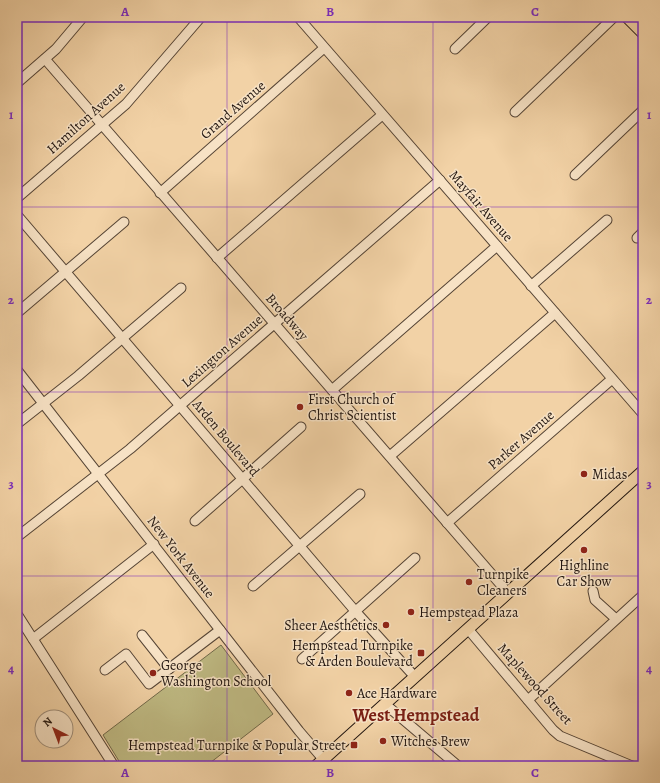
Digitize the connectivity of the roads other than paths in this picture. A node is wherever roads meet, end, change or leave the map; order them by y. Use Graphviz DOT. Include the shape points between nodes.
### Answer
graph roads {
  1 [pos="83,17"];
  2 [pos="201,17"];
  3 [pos="298,17"];
  4 [pos="488,17"];
  5 [pos="614,17"];
  6 [pos="627,17"];
  7 [pos="643,34"];
  8 [pos="324,48"];
  9 [pos="455,49"];
  10 [pos="45,59"];
  11 [pos="17,84"];
  12 [pos="643,110"];
  13 [pos="515,112"];
  14 [pos="382,114"];
  15 [pos="101,126"];
  16 [pos="575,175"];
  17 [pos="440,180"];
  18 [pos="160,192"];
  19 [pos="17,198"];
  20 [pos="17,215"];
  21 [pos="607,220"];
  22 [pos="124,222"];
  23 [pos="497,246"];
  24 [pos="217,258"];
  25 [pos="65,272"];
  26 [pos="532,286"];
  27 [pos="182,288"];
  28 [pos="17,313"];
  29 [pos="555,313"];
  30 [pos="275,324"];
  31 [pos="122,338"];
  32 [pos="17,370"];
  33 [pos="612,379"];
  34 [pos="332,390"];
  35 [pos="43,404"];
  36 [pos="180,406"];
  37 [pos="643,414"];
  38 [pos="17,424"];
  39 [pos="301,426"];
  40 [pos="390,456"];
  41 [pos="643,471"];
  42 [pos="98,474"];
  43 [pos="242,479"];
  44 [pos="360,494"];
  45 [pos="195,521"];
  46 [pos="447,523"];
  47 [pos="17,537"];
  48 [pos="154,544"];
  49 [pos="300,545"];
  50 [pos="415,558"];
  51 [pos="253,586"];
  52 [pos="593,591"];
  53 [pos="508,593"];
  54 [pos="643,595"];
  55 [pos="356,612"];
  56 [pos="17,614"];
  57 [pos="616,619"];
  58 [pos="468,629"];
  59 [pos="220,630"];
  60 [pos="142,635"];
  61 [pos="33,639"];
  62 [pos="302,659"];
  63 [pos="169,669"];
  64 [pos="105,670"];
  65 [pos="415,677"];
  66 [pos="528,700"];
  67 [pos="385,704"];
  68 [pos="323,764"];
  69 [pos="114,766"];
  70 [pos="458,766"];
  71 [pos="632,766"];
  1 -- 10 [label="street"];
  2 -- 15 [label="street, Hamilton Avenue" via="126,104"];
  3 -- 8 [label="street, Mayfair Avenue"];
  4 -- 9 [label="street"];
  5 -- 13 [label="street"];
  6 -- 7 [label="main road"];
  8 -- 14 [label="street, Mayfair Avenue"];
  8 -- 18 [label="street, Grand Avenue"];
  10 -- 11 [label="street"];
  10 -- 15 [label="street, Broadway"];
  12 -- 16 [label="street"];
  14 -- 17 [label="street, Mayfair Avenue"];
  14 -- 24 [label="street"];
  15 -- 18 [label="street, Broadway"];
  15 -- 19 [label="street, Hamilton Avenue"];
  17 -- 23 [label="street, Mayfair Avenue"];
  17 -- 30 [label="street, Lexington Avenue"];
  18 -- 24 [label="street, Broadway"];
  20 -- 25 [label="street, Arden Boulevard"];
  21 -- 26 [label="street"];
  22 -- 25 [label="street"];
  23 -- 26 [label="street, Mayfair Avenue"];
  23 -- 34 [label="street"];
  24 -- 30 [label="street, Broadway"];
  25 -- 28 [label="street"];
  25 -- 31 [label="street, Arden Boulevard"];
  26 -- 29 [label="street, Mayfair Avenue"];
  27 -- 31 [label="street"];
  29 -- 33 [label="street, Mayfair Avenue"];
  29 -- 40 [label="street"];
  30 -- 34 [label="street, Broadway"];
  30 -- 36 [label="street, Lexington Avenue"];
  31 -- 35 [label="street"];
  31 -- 36 [label="street, Arden Boulevard"];
  32 -- 35 [label="street, New York Avenue"];
  33 -- 37 [label="street, Mayfair Avenue"];
  33 -- 46 [label="street, Parker Avenue"];
  34 -- 40 [label="street, Broadway"];
  35 -- 38 [label="street"];
  35 -- 42 [label="street, New York Avenue"];
  36 -- 42 [label="street, Lexington Avenue"];
  36 -- 43 [label="street, Arden Boulevard"];
  39 -- 43 [label="street"];
  40 -- 46 [label="street, Broadway"];
  41 -- 53 [label="main road"];
  42 -- 47 [label="street, Lexington Avenue"];
  42 -- 48 [label="street, New York Avenue"];
  43 -- 45 [label="street"];
  43 -- 49 [label="street, Arden Boulevard"];
  44 -- 49 [label="street"];
  46 -- 53 [label="street, Broadway"];
  48 -- 59 [label="street, New York Avenue"];
  48 -- 61 [label="street"];
  49 -- 51 [label="street"];
  49 -- 55 [label="street, Arden Boulevard"];
  50 -- 55 [label="street"];
  52 -- 57 [label="street" via="595,600"];
  53 -- 58 [label="main road"];
  54 -- 57 [label="street"];
  55 -- 62 [label="street"];
  55 -- 65 [label="street, Arden Boulevard"];
  56 -- 61 [label="street"];
  57 -- 66 [label="street"];
  58 -- 65 [label="main road"];
  58 -- 66 [label="street, Maplewood Street"];
  59 -- 63 [label="street"];
  59 -- 68 [label="street, New York Avenue"];
  60 -- 63 [label="street"];
  61 -- 69 [label="street"];
  63 -- 64 [label="street" via="149,684 126,654"];
  65 -- 67 [label="main road"];
  66 -- 71 [label="street, Maplewood Street" via="560,736"];
  67 -- 68 [label="main road"];
  67 -- 70 [label="street"];
}
